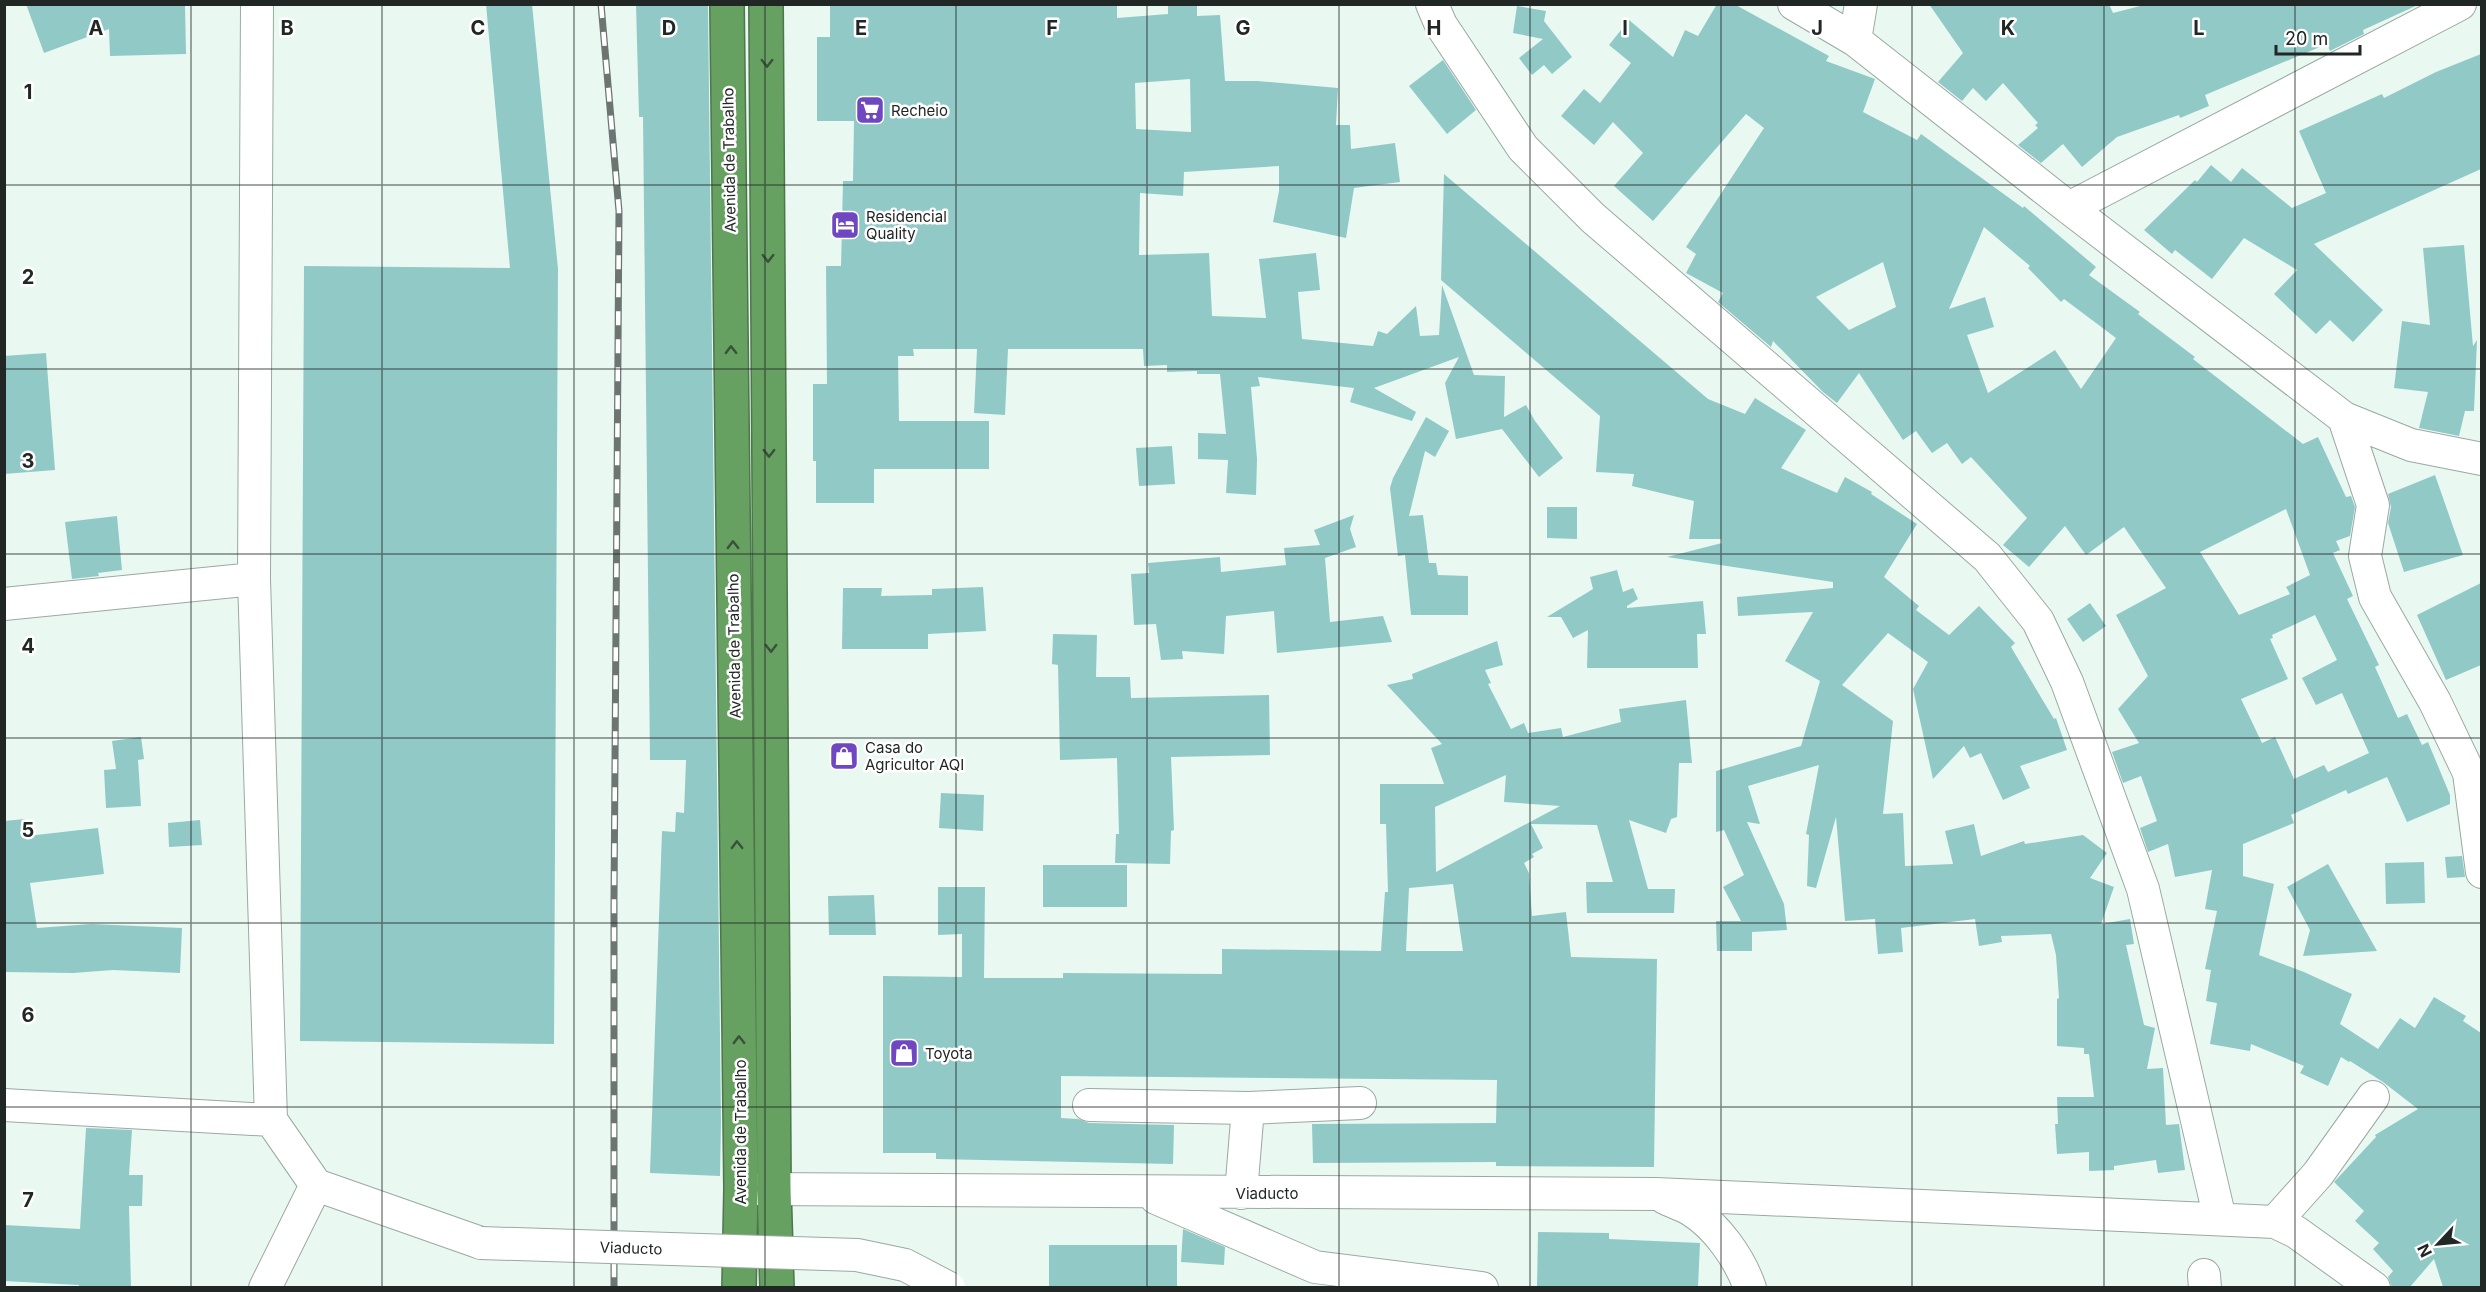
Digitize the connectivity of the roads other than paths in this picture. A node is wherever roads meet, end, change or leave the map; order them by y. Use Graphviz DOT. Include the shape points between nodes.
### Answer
graph roads {
  1 [pos="257,4"];
  2 [pos="727,4"];
  3 [pos="766,4"];
  4 [pos="1432,4"];
  5 [pos="1794,4"];
  6 [pos="1861,4"];
  7 [pos="2460,4"];
  8 [pos="1855,40"];
  9 [pos="2069,208"];
  10 [pos="2344,418"];
  11 [pos="2481,459"];
  12 [pos="254,579"];
  13 [pos="4,604"];
  14 [pos="2481,872"];
  15 [pos="2373,1097"];
  16 [pos="1360,1103"];
  17 [pos="4,1105"];
  18 [pos="1089,1105"];
  19 [pos="1248,1108"];
  20 [pos="271,1120"];
  21 [pos="316,1185"];
  22 [pos="741,1189"];
  23 [pos="774,1189"];
  24 [pos="1144,1193"];
  25 [pos="1240,1193"];
  26 [pos="1656,1194"];
  27 [pos="2220,1220"];
  28 [pos="2275,1222"];
  29 [pos="265,1287"];
  30 [pos="739,1287"];
  31 [pos="777,1287"];
  32 [pos="948,1287"];
  33 [pos="1482,1287"];
  34 [pos="1750,1287"];
  35 [pos="2374,1287"];
  1 -- 12 [label="street"];
  22 -- 2 [label="highway, Avenida de Trabalho, one-way"];
  3 -- 23 [label="highway, one-way"];
  4 -- 27 [label="street" via="1441,25 1523,148 1593,218 1986,557 2038,621 2067,682 2143,889"];
  5 -- 8 [label="street"];
  6 -- 8 [label="street"];
  7 -- 9 [label="street"];
  8 -- 9 [label="street"];
  9 -- 10 [label="street"];
  10 -- 11 [label="street" via="2411,445"];
  10 -- 14 [label="street" via="2373,505 2365,556 2375,597 2435,702 2469,773"];
  12 -- 13 [label="street"];
  12 -- 20 [label="street"];
  15 -- 28 [label="street" via="2318,1174"];
  16 -- 19 [label="street"];
  17 -- 20 [label="street"];
  18 -- 19 [label="street"];
  19 -- 25 [label="street"];
  20 -- 21 [label="street"];
  21 -- 29 [label="street"];
  21 -- 32 [label="street, Viaducto, bridge" via="482,1243 857,1255 905,1265"];
  22 -- 23 [label="street, Viaducto"];
  22 -- 30 [label="highway, Avenida de Trabalho"];
  23 -- 24 [label="street, Viaducto"];
  23 -- 31 [label="highway"];
  24 -- 25 [label="street, Viaducto"];
  24 -- 33 [label="street" via="1315,1267"];
  25 -- 26 [label="street, Viaducto"];
  26 -- 27 [label="street"];
  26 -- 34 [label="street, Viaducto" via="1691,1210 1718,1234"];
  27 -- 28 [label="street"];
  28 -- 35 [label="street" via="2296,1232"];
}
